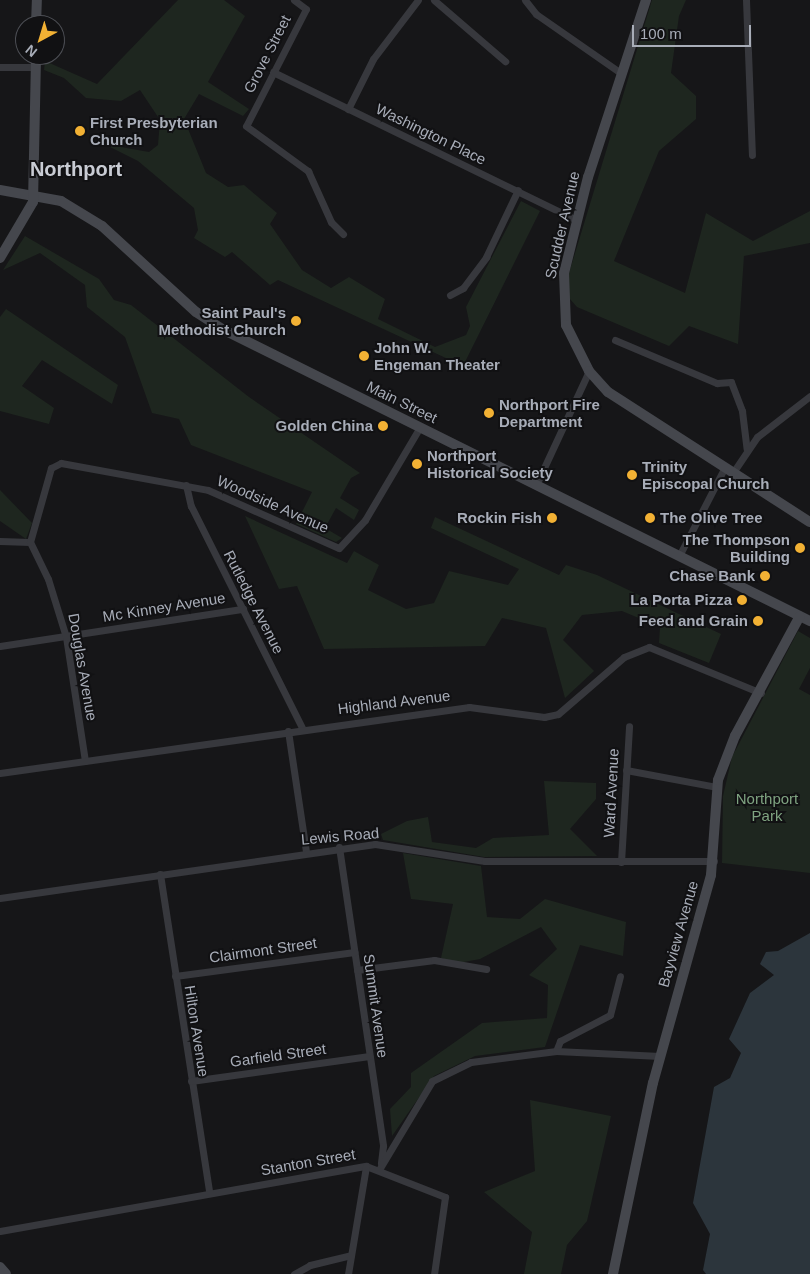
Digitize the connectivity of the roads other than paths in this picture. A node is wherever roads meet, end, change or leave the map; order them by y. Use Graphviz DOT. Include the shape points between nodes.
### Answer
graph roads {
  1 [pos="37,0"];
  2 [pos="294,0"];
  3 [pos="418,0"];
  4 [pos="434,0"];
  5 [pos="526,0"];
  6 [pos="646,0"];
  7 [pos="746,0"];
  8 [pos="36,15"];
  9 [pos="505,61"];
  10 [pos="0,67"];
  11 [pos="36,68"];
  12 [pos="273,72"];
  13 [pos="621,73"];
  14 [pos="348,109"];
  15 [pos="752,155"];
  16 [pos="0,190"];
  17 [pos="518,190"];
  18 [pos="34,194"];
  19 [pos="577,220"];
  20 [pos="343,234"];
  21 [pos="0,258"];
  22 [pos="450,295"];
  23 [pos="615,340"];
  24 [pos="590,372"];
  25 [pos="810,396"];
  26 [pos="420,426"];
  27 [pos="747,449"];
  28 [pos="728,471"];
  29 [pos="536,485"];
  30 [pos="186,486"];
  31 [pos="810,522"];
  32 [pos="0,541"];
  33 [pos="30,542"];
  34 [pos="679,556"];
  35 [pos="243,609"];
  36 [pos="807,619"];
  37 [pos="66,637"];
  38 [pos="0,646"];
  39 [pos="761,693"];
  40 [pos="629,726"];
  41 [pos="302,728"];
  42 [pos="288,731"];
  43 [pos="85,761"];
  44 [pos="626,770"];
  45 [pos="0,773"];
  46 [pos="717,787"];
  47 [pos="340,847"];
  48 [pos="306,852"];
  49 [pos="714,861"];
  50 [pos="621,862"];
  51 [pos="160,874"];
  52 [pos="0,898"];
  53 [pos="354,952"];
  54 [pos="486,969"];
  55 [pos="357,970"];
  56 [pos="175,976"];
  57 [pos="620,976"];
  58 [pos="556,1051"];
  59 [pos="369,1056"];
  60 [pos="660,1056"];
  61 [pos="191,1080"];
  62 [pos="366,1166"];
  63 [pos="380,1168"];
  64 [pos="209,1192"];
  65 [pos="0,1230"];
  66 [pos="351,1255"];
  67 [pos="0,1267"];
  68 [pos="6,1274"];
  69 [pos="294,1274"];
  70 [pos="348,1274"];
  71 [pos="434,1274"];
  72 [pos="613,1274"];
  1 -- 8 [label="main road"];
  2 -- 12 [label="street, Grove Street" via="306,9"];
  3 -- 14 [label="street" via="374,58"];
  4 -- 9 [label="street"];
  5 -- 13 [label="street" via="536,14"];
  6 -- 13 [label="main road, Scudder Avenue"];
  7 -- 15 [label="street"];
  10 -- 11 [label="street"];
  11 -- 18 [label="main road"];
  12 -- 14 [label="street, Washington Place"];
  12 -- 20 [label="street, Grove Street" via="246,126 308,171 331,222"];
  13 -- 19 [label="main road, Scudder Avenue"];
  14 -- 17 [label="street, Washington Place"];
  16 -- 18 [label="main road, Main Street"];
  17 -- 19 [label="street, Washington Place"];
  17 -- 22 [label="street" via="486,257 462,288"];
  18 -- 21 [label="main road"];
  18 -- 26 [label="main road, Main Street" via="61,201 102,226 209,322"];
  19 -- 24 [label="main road, Scudder Avenue" via="564,273 563,312"];
  23 -- 27 [label="street" via="717,384 731,382 742,411"];
  24 -- 28 [label="main road, Scudder Avenue" via="617,398"];
  24 -- 29 [label="street"];
  25 -- 27 [label="street"];
  26 -- 29 [label="main road, Main Street"];
  26 -- 30 [label="street, Woodside Avenue" via="365,520 339,548 208,490"];
  27 -- 28 [label="street"];
  28 -- 31 [label="main road, Scudder Avenue"];
  28 -- 34 [label="street"];
  29 -- 34 [label="main road, Main Street"];
  30 -- 33 [label="street, Woodside Avenue" via="61,463 51,468"];
  30 -- 35 [label="street, Rutledge Avenue" via="191,506"];
  32 -- 33 [label="street"];
  33 -- 37 [label="street, Douglas Avenue" via="48,580"];
  34 -- 36 [label="main road, Main Street"];
  35 -- 37 [label="street, Mc Kinney Avenue"];
  35 -- 41 [label="street, Rutledge Avenue"];
  36 -- 39 [label="main road, Bayview Avenue"];
  37 -- 38 [label="street, Mc Kinney Avenue"];
  37 -- 43 [label="street, Douglas Avenue"];
  39 -- 41 [label="street, Highland Avenue" via="649,647 624,657 558,714 544,716 468,707"];
  39 -- 46 [label="main road, Bayview Avenue" via="735,736"];
  40 -- 44 [label="street, Ward Avenue"];
  41 -- 42 [label="street, Highland Avenue"];
  42 -- 43 [label="street, Highland Avenue"];
  42 -- 48 [label="street"];
  43 -- 45 [label="street, Highland Avenue"];
  44 -- 46 [label="street"];
  44 -- 50 [label="street, Ward Avenue"];
  46 -- 49 [label="main road, Bayview Avenue"];
  47 -- 48 [label="street, Lewis Road"];
  47 -- 50 [label="street, Lewis Road" via="375,844 486,861"];
  47 -- 53 [label="street, Summit Avenue"];
  48 -- 51 [label="street, Lewis Road"];
  49 -- 50 [label="street, Lewis Road"];
  49 -- 60 [label="main road, Bayview Avenue"];
  51 -- 52 [label="street, Lewis Road"];
  51 -- 56 [label="street, Hilton Avenue"];
  53 -- 55 [label="street, Summit Avenue"];
  53 -- 56 [label="street, Clairmont Street"];
  54 -- 55 [label="street" via="434,960"];
  55 -- 59 [label="street, Summit Avenue"];
  56 -- 61 [label="street, Hilton Avenue"];
  57 -- 58 [label="street" via="610,1015 560,1041"];
  58 -- 60 [label="street"];
  58 -- 63 [label="street" via="471,1062 432,1081"];
  59 -- 61 [label="street, Garfield Street"];
  59 -- 63 [label="street, Summit Avenue" via="383,1146"];
  60 -- 72 [label="main road, Bayview Avenue"];
  61 -- 64 [label="street, Hilton Avenue"];
  62 -- 63 [label="street, Stanton Street"];
  62 -- 64 [label="street, Stanton Street"];
  62 -- 66 [label="street"];
  63 -- 71 [label="street, Stanton Street" via="445,1197"];
  64 -- 65 [label="street, Stanton Street"];
  66 -- 69 [label="street" via="310,1265"];
  66 -- 70 [label="street"];
  67 -- 68 [label="main road"];
}
